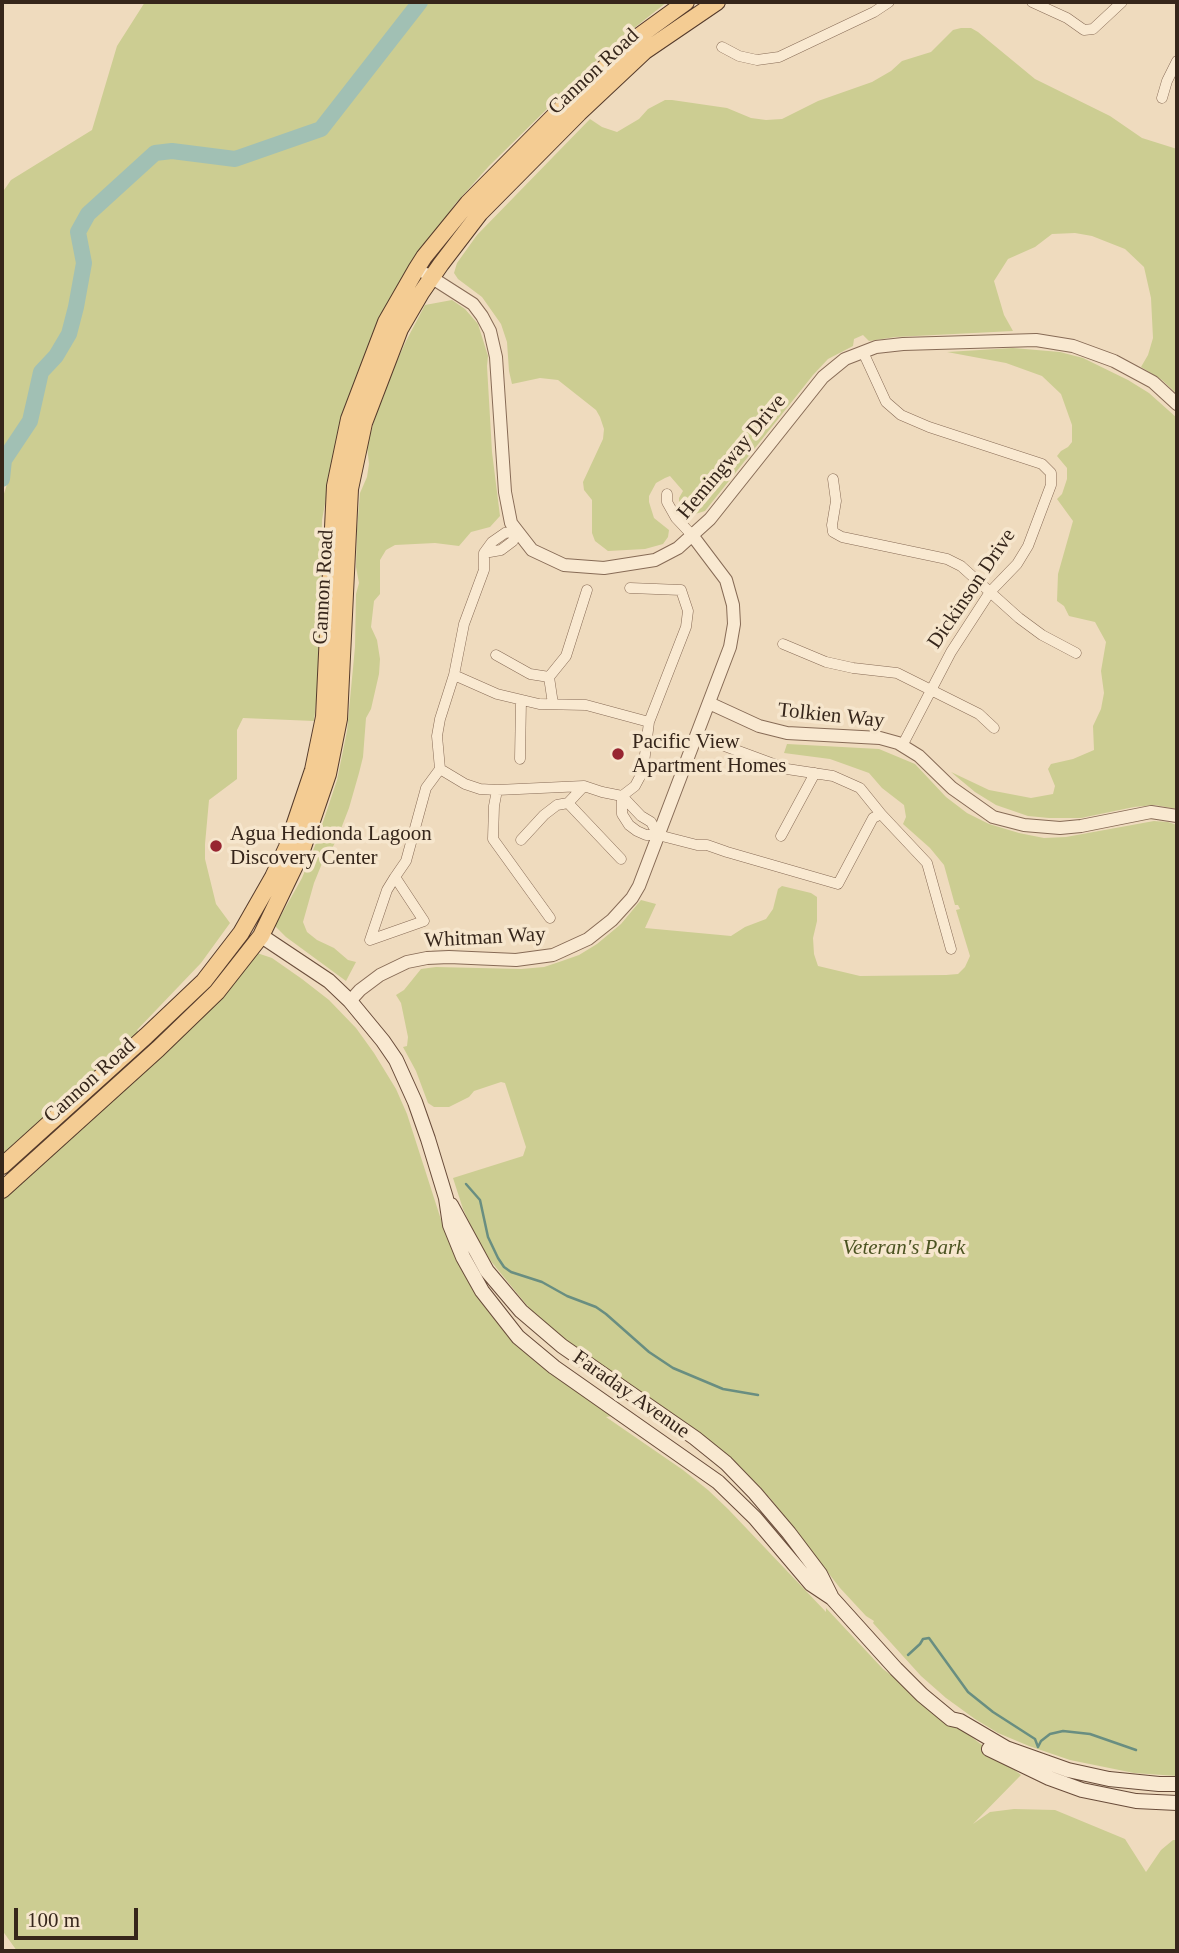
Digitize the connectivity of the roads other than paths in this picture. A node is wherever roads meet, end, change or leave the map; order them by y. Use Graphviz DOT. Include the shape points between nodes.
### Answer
graph roads {
  1 [pos="686,2"];
  2 [pos="717,2"];
  3 [pos="889,2"];
  4 [pos="1032,2"];
  5 [pos="1122,2"];
  6 [pos="722,47"];
  7 [pos="1177,61"];
  8 [pos="1162,98"];
  9 [pos="424,272"];
  10 [pos="863,352"];
  11 [pos="1177,404"];
  12 [pos="833,479"];
  13 [pos="667,494"];
  14 [pos="516,531"];
  15 [pos="692,535"];
  16 [pos="630,588"];
  17 [pos="587,590"];
  18 [pos="990,592"];
  19 [pos="783,644"];
  20 [pos="1076,653"];
  21 [pos="496,655"];
  22 [pos="454,676"];
  23 [pos="549,677"];
  24 [pos="931,689"];
  25 [pos="521,700"];
  26 [pos="709,703"];
  27 [pos="553,704"];
  28 [pos="649,722"];
  29 [pos="993,728"];
  30 [pos="722,745"];
  31 [pos="902,746"];
  32 [pos="520,759"];
  33 [pos="440,769"];
  34 [pos="815,773"];
  35 [pos="584,786"];
  36 [pos="497,790"];
  37 [pos="622,796"];
  38 [pos="568,803"];
  39 [pos="881,814"];
  40 [pos="1177,816"];
  41 [pos="658,835"];
  42 [pos="781,836"];
  43 [pos="521,840"];
  44 [pos="621,859"];
  45 [pos="395,877"];
  46 [pos="550,918"];
  47 [pos="245,926"];
  48 [pos="264,938"];
  49 [pos="951,949"];
  50 [pos="350,1001"];
  51 [pos="2,1166"];
  52 [pos="2,1190"];
  53 [pos="446,1198"];
  54 [pos="832,1598"];
  55 [pos="951,1719"];
  56 [pos="1177,1784"];
  57 [pos="1177,1802"];
  1 -- 9 [label="main road, Cannon Road" via="635,39 468,203 424,257"];
  2 -- 9 [label="main road, Cannon Road" via="645,51"];
  3 -- 6 [label="street" via="779,57 757,60"];
  4 -- 5 [label="street" via="1084,30 1093,29"];
  7 -- 8 [label="street"];
  9 -- 14 [label="street" via="473,304 492,337 505,492"];
  9 -- 47 [label="main road, Cannon Road" via="386,322 349,418 335,486 324,717 313,770 287,847"];
  9 -- 48 [label="main road, Cannon Road" via="364,423 350,489 339,719 328,774 301,853"];
  10 -- 11 [label="street, Hemingway Drive" via="903,344 1036,340 1073,346 1153,382"];
  10 -- 15 [label="street, Hemingway Drive" via="845,359 823,377 710,519"];
  10 -- 18 [label="street, Dickinson Drive" via="886,402 901,415 1042,464 1051,473 1051,485 1028,546"];
  12 -- 18 [label="street" via="833,532 947,559"];
  13 -- 15 [label="street, Whitman Way" via="676,518"];
  14 -- 15 [label="street, Hemingway Drive" via="532,550 564,565 604,568 655,561"];
  14 -- 22 [label="street" via="513,541 501,550 484,553 484,570 464,624"];
  15 -- 26 [label="street, Whitman Way" via="721,571 733,605 730,647"];
  16 -- 28 [label="street" via="681,590 688,611"];
  17 -- 23 [label="street" via="566,656"];
  18 -- 20 [label="street" via="1018,618"];
  18 -- 24 [label="street, Dickinson Drive"];
  19 -- 24 [label="street" via="826,662 897,673"];
  21 -- 23 [label="street" via="530,674"];
  22 -- 25 [label="street"];
  22 -- 33 [label="street" via="437,736"];
  23 -- 27 [label="street"];
  24 -- 29 [label="street" via="979,714"];
  24 -- 31 [label="street, Dickinson Drive"];
  25 -- 27 [label="street"];
  25 -- 32 [label="street"];
  26 -- 31 [label="street, Tolkien Way" via="759,726 787,733 880,738"];
  26 -- 41 [label="street, Whitman Way"];
  27 -- 28 [label="street" via="586,705"];
  28 -- 37 [label="street" via="643,771 635,786"];
  30 -- 34 [label="street" via="787,769"];
  31 -- 40 [label="street, Tolkien Way" via="993,817 1024,825 1081,827 1151,812"];
  33 -- 36 [label="street" via="465,785"];
  33 -- 45 [label="street" via="426,788 406,861"];
  34 -- 39 [label="street" via="860,788"];
  34 -- 42 [label="street"];
  35 -- 36 [label="street"];
  35 -- 37 [label="street"];
  35 -- 38 [label="street"];
  36 -- 46 [label="street" via="493,839"];
  37 -- 41 [label="street" via="622,814 629,825 646,835"];
  38 -- 43 [label="street" via="544,815"];
  38 -- 44 [label="street"];
  39 -- 41 [label="street" via="873,818 838,884"];
  39 -- 49 [label="street" via="927,863"];
  41 -- 50 [label="street, Whitman Way" via="632,898 588,939 553,955 516,960 449,957 407,961 380,975"];
  45 -- 45 [label="street" via="387,890 370,940 424,921"];
  47 -- 48 [label="main road, Faraday Avenue"];
  47 -- 51 [label="main road, Cannon Road" via="204,981"];
  48 -- 50 [label="main road, Faraday Avenue" via="329,981"];
  48 -- 52 [label="main road, Cannon Road" via="158,1049"];
  50 -- 53 [label="main road, Faraday Avenue" via="383,1041 405,1078"];
  53 -- 54 [label="main road, Faraday Avenue" via="487,1271 521,1311 562,1346 726,1463 789,1533"];
  53 -- 54 [label="main road, Faraday Avenue" via="450,1225 463,1257 482,1291 518,1337 718,1482 811,1584"];
  54 -- 55 [label="main road, Faraday Avenue" via="895,1669"];
  55 -- 56 [label="main road, Faraday Avenue" via="1006,1748 1068,1770 1109,1779"];
  55 -- 57 [label="main road, Faraday Avenue" via="953,1727 979,1744 1083,1790 1136,1801"];
}
